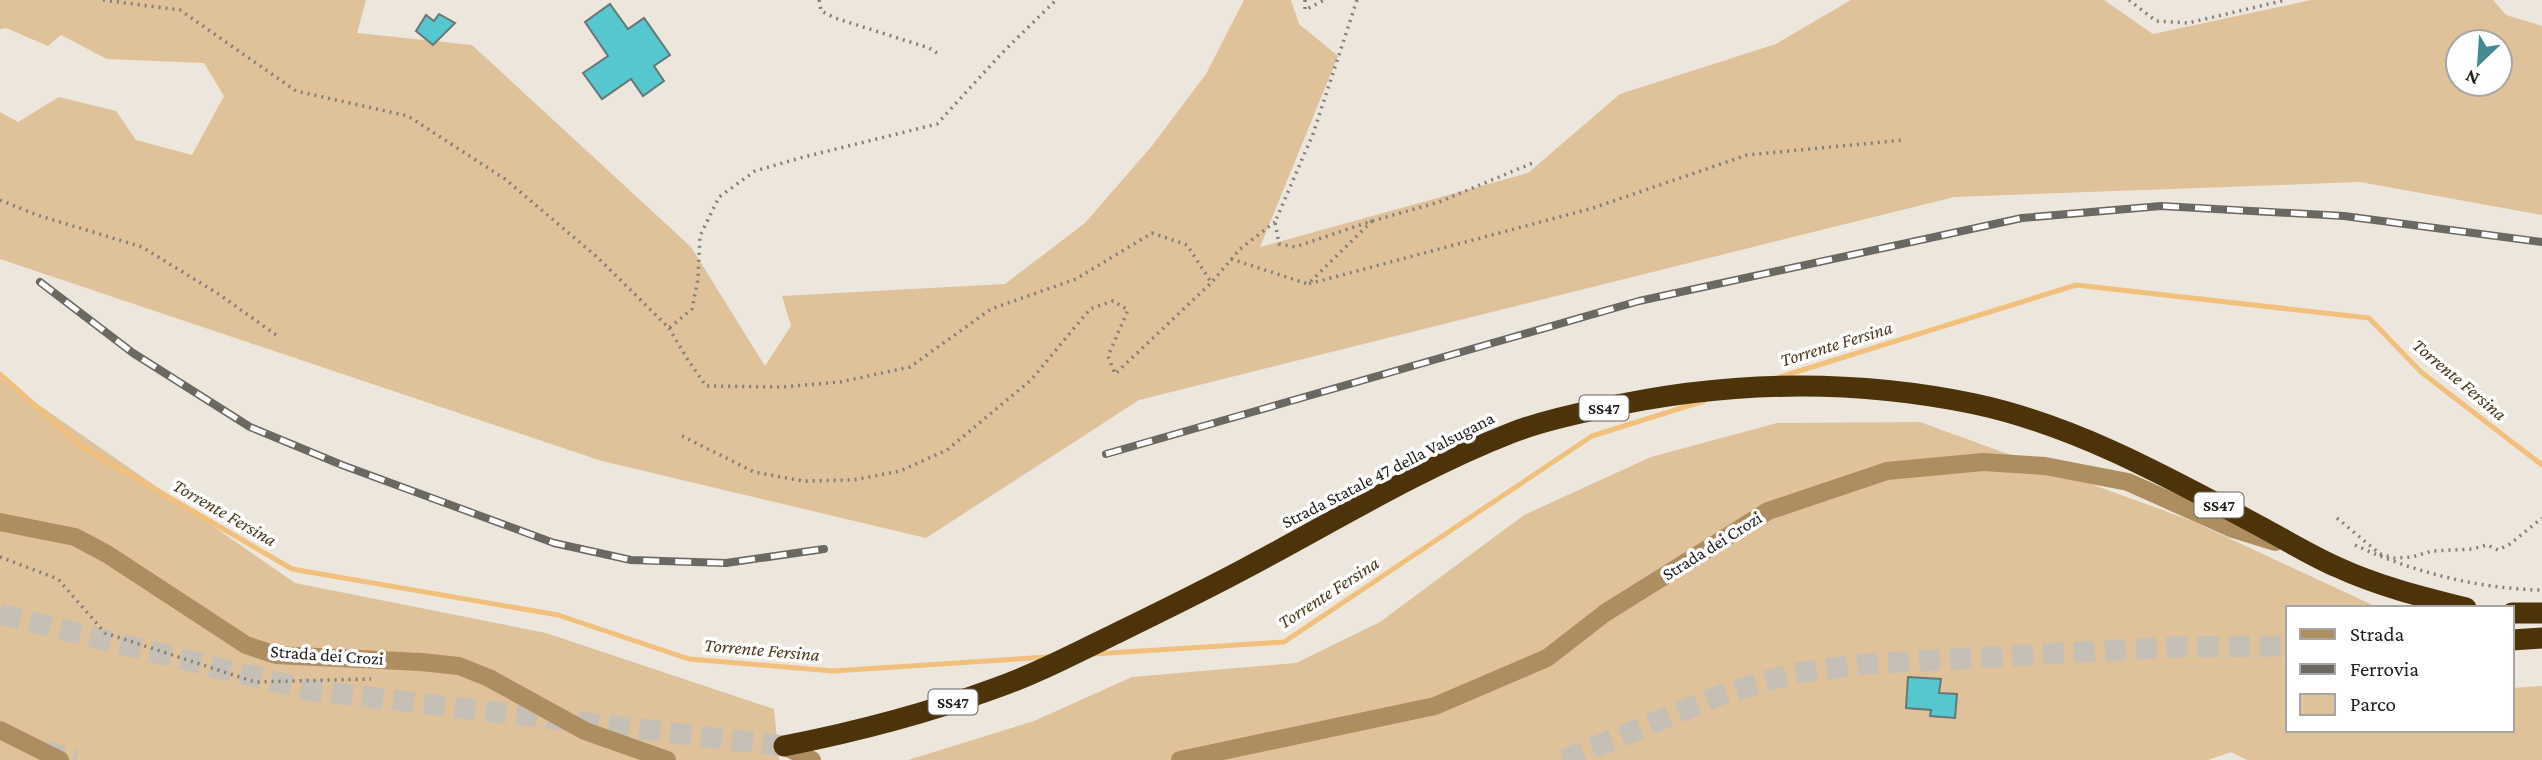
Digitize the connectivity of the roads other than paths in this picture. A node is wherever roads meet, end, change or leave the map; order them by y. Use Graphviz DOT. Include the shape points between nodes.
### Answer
graph roads {
  1 [pos="0,522"];
  2 [pos="2306,551"];
  3 [pos="2459,606"];
  4 [pos="2514,613"];
  5 [pos="2542,613"];
  6 [pos="2542,638"];
  7 [pos="2514,640"];
  8 [pos="0,730"];
  9 [pos="784,746"];
  10 [pos="60,760"];
  11 [pos="667,760"];
  12 [pos="813,760"];
  13 [pos="1180,760"];
  1 -- 11 [label="street, Strada dei Crozi" via="75,537 246,645 276,655 459,666 585,731"];
  2 -- 3 [label="highway, Strada Statale 47 della Valsugana / SS47" via="2381,585"];
  2 -- 9 [label="highway, Strada Statale 47 della Valsugana / SS47" via="2131,461 2027,418 1974,404 1846,387 1695,391 1642,399 1515,431 1056,663 895,721"];
  2 -- 13 [label="street, Strada dei Crozi" via="2233,529 2119,480 2045,466 1983,462 1887,471 1768,511 1605,613 1547,658 1435,706"];
  4 -- 5 [label="highway"];
  6 -- 7 [label="highway"];
  8 -- 10 [label="street"];
  9 -- 12 [label="street"];
}
